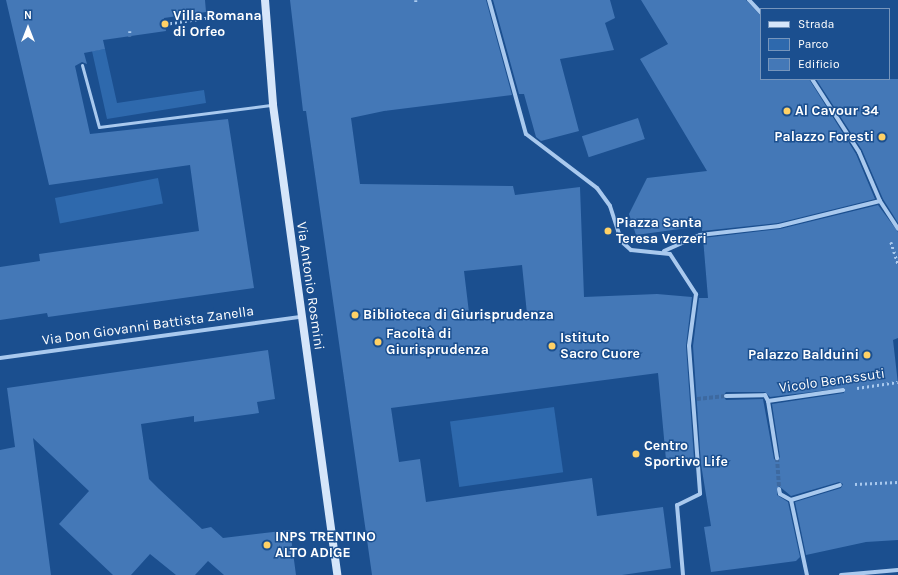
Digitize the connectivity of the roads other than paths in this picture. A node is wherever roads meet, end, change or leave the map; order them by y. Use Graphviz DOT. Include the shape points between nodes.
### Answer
graph roads {
  1 [pos="265,0"];
  2 [pos="489,0"];
  3 [pos="749,0"];
  4 [pos="760,12"];
  5 [pos="82,65"];
  6 [pos="813,80"];
  7 [pos="273,105"];
  8 [pos="880,201"];
  9 [pos="898,229"];
  10 [pos="663,252"];
  11 [pos="300,316"];
  12 [pos="0,358"];
  13 [pos="843,390"];
  14 [pos="726,396"];
  15 [pos="697,399"];
  16 [pos="692,400"];
  17 [pos="768,402"];
  18 [pos="777,458"];
  19 [pos="840,485"];
  20 [pos="780,488"];
  21 [pos="791,500"];
  22 [pos="898,570"];
  23 [pos="338,575"];
  24 [pos="683,575"];
  25 [pos="807,575"];
  26 [pos="841,575"];
  1 -- 7 [label="street, Via Antonio Rosmini"];
  2 -- 10 [label="street" via="526,134 534,143 580,172 610,206 622,242 631,250"];
  3 -- 4 [label="street"];
  5 -- 7 [label="lane" via="99,127"];
  6 -- 8 [label="street" via="859,152"];
  7 -- 11 [label="street, Via Antonio Rosmini"];
  8 -- 9 [label="street"];
  8 -- 10 [label="street" via="779,226 700,235"];
  10 -- 16 [label="street" via="670,254 696,294 689,346"];
  11 -- 12 [label="street, Via Don Giovanni Battista Zanella"];
  11 -- 23 [label="street, Via Antonio Rosmini"];
  13 -- 17 [label="street, Vicolo Benassuti"];
  14 -- 17 [label="street, Vicolo Benassuti" via="765,395"];
  15 -- 16 [label="street"];
  16 -- 24 [label="street" via="700,494 678,505"];
  17 -- 18 [label="street"];
  19 -- 21 [label="street"];
  20 -- 21 [label="street" via="780,494"];
  21 -- 25 [label="street"];
  22 -- 26 [label="street"];
}
